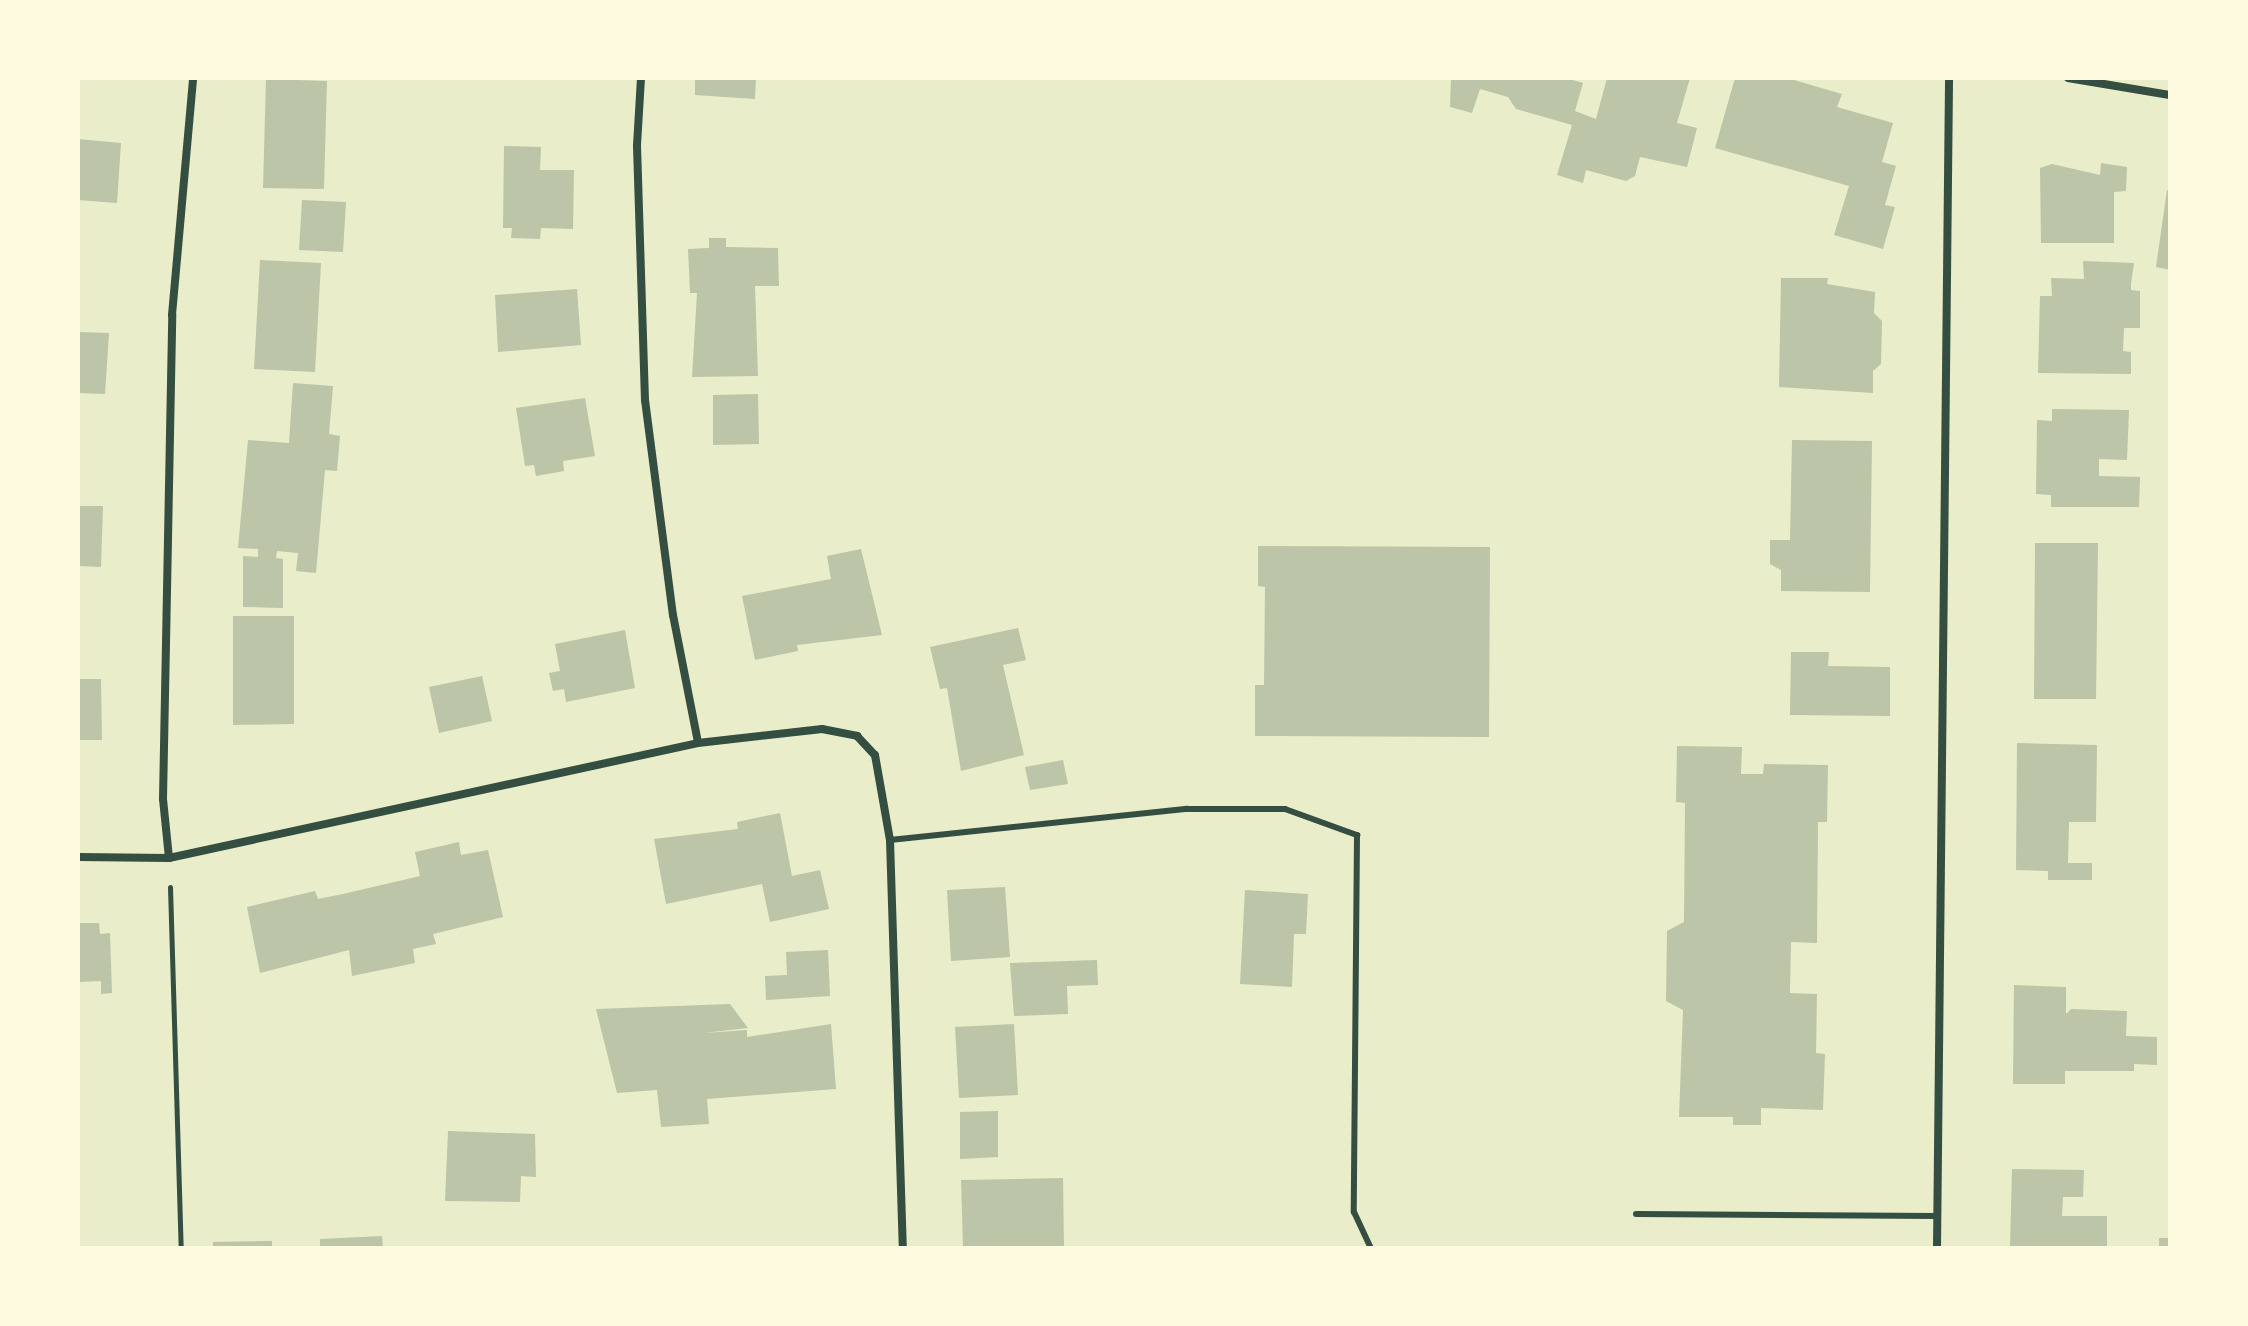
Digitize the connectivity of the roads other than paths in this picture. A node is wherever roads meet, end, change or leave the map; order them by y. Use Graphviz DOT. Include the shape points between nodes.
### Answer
graph roads {
  1 [pos="193,78"];
  2 [pos="641,78"];
  3 [pos="1949,78"];
  4 [pos="2068,78"];
  5 [pos="2170,95"];
  6 [pos="698,743"];
  7 [pos="890,840"];
  8 [pos="78,857"];
  9 [pos="169,858"];
  10 [pos="1636,1214"];
  11 [pos="1937,1216"];
  12 [pos="903,1248"];
  13 [pos="1371,1248"];
  14 [pos="1937,1248"];
  1 -- 9 [label="street" via="172,315 163,799"];
  2 -- 6 [label="street" via="637,146 645,400 673,615"];
  3 -- 11 [label="street"];
  4 -- 5 [label="street"];
  6 -- 7 [label="street" via="822,729 857,736 875,755"];
  6 -- 9 [label="street"];
  7 -- 12 [label="street"];
  7 -- 13 [label="lane" via="1201,809 1285,809 1357,835 1354,1212"];
  8 -- 9 [label="street"];
  10 -- 11 [label="lane"];
  11 -- 14 [label="street"];
}
